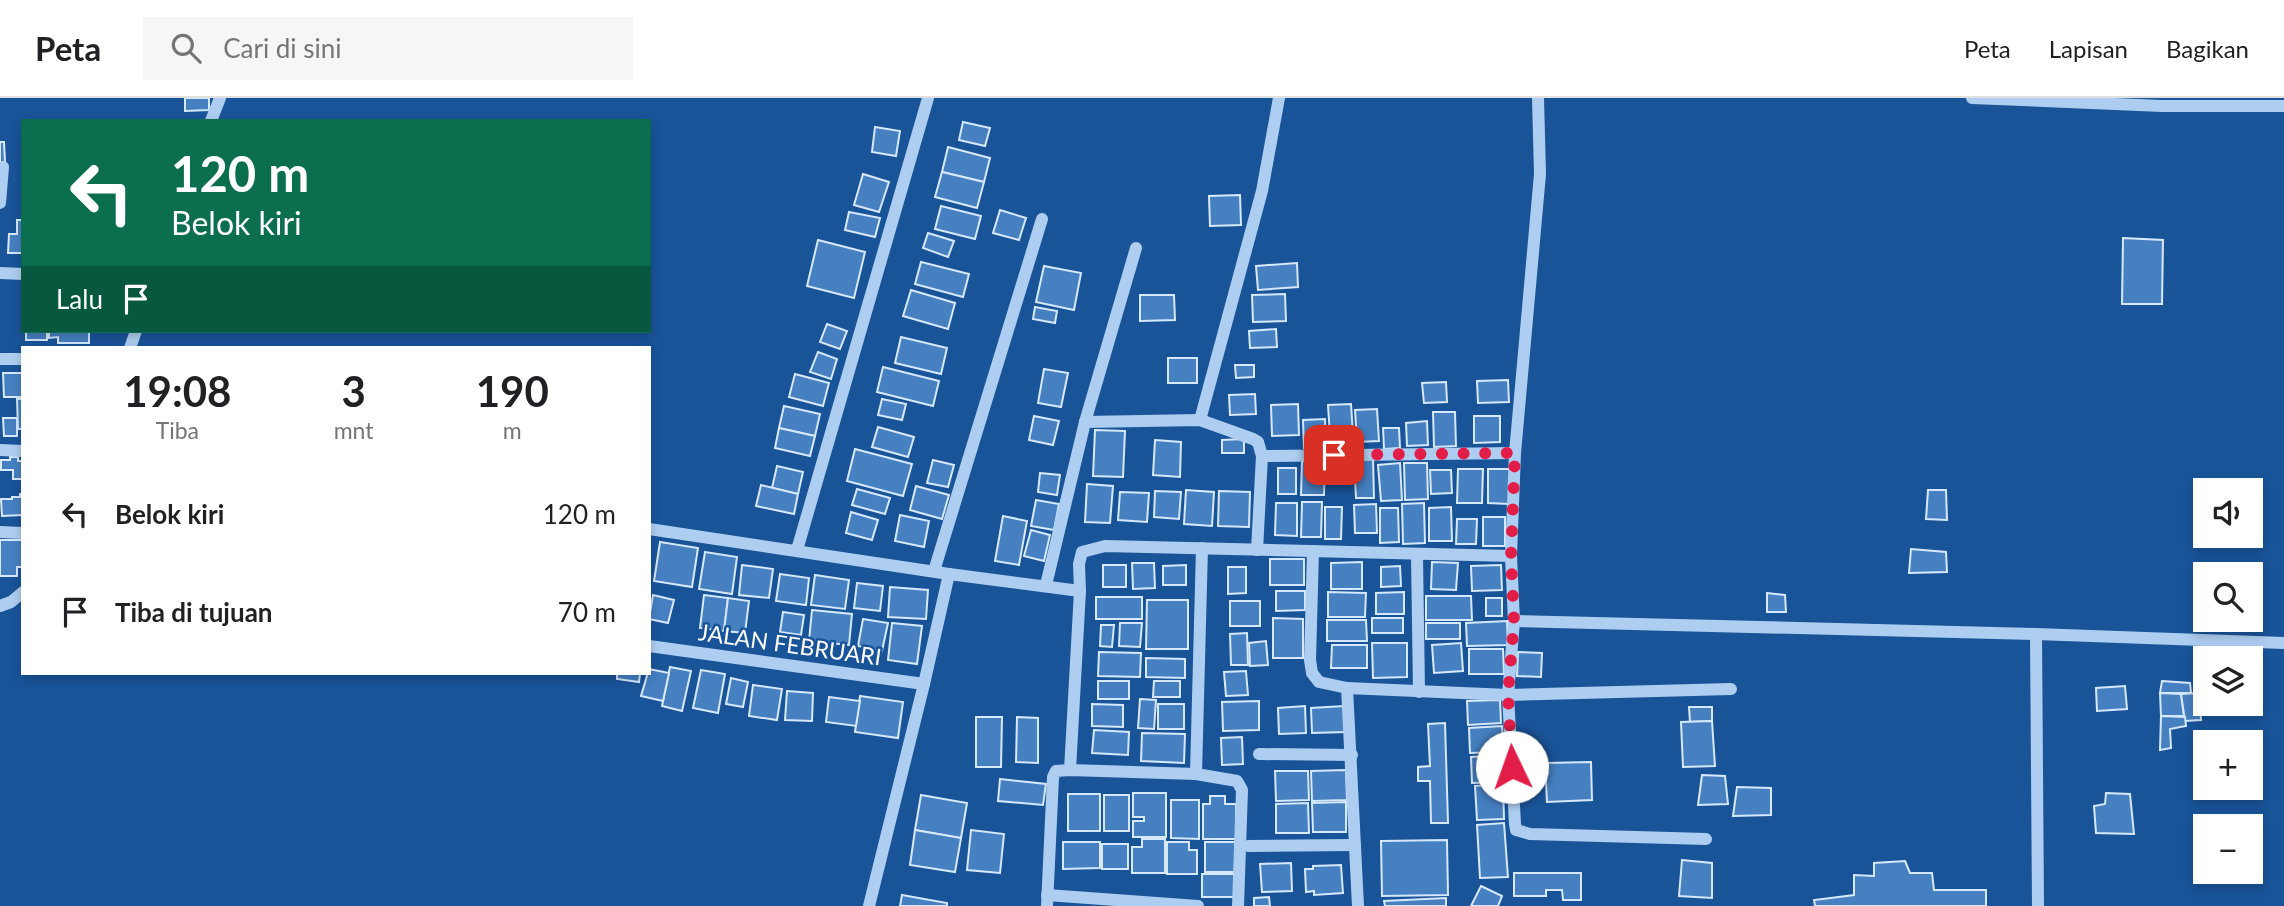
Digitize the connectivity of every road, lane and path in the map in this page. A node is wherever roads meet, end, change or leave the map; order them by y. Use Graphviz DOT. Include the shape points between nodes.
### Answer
graph roads {
  1 [pos="220,98"];
  2 [pos="928,98"];
  3 [pos="1279,98"];
  4 [pos="1538,98"];
  5 [pos="1972,98"];
  6 [pos="2284,106"];
  7 [pos="212,119"];
  8 [pos="3,167"];
  9 [pos="0,203"];
  10 [pos="1042,219"];
  11 [pos="1136,248"];
  12 [pos="0,273"];
  13 [pos="21,274"];
  14 [pos="0,359"];
  15 [pos="21,359"];
  16 [pos="1200,420"];
  17 [pos="1085,422"];
  18 [pos="0,450"];
  19 [pos="21,451"];
  20 [pos="1515,453"];
  21 [pos="1262,456"];
  22 [pos="651,529"];
  23 [pos="0,532"];
  24 [pos="21,533"];
  25 [pos="1202,548"];
  26 [pos="797,550"];
  27 [pos="1257,550"];
  28 [pos="1313,551"];
  29 [pos="1416,555"];
  30 [pos="1511,556"];
  31 [pos="934,571"];
  32 [pos="949,574"];
  33 [pos="1046,585"];
  34 [pos="1080,591"];
  35 [pos="21,594"];
  36 [pos="0,606"];
  37 [pos="1514,621"];
  38 [pos="2036,634"];
  39 [pos="2284,643"];
  40 [pos="651,646"];
  41 [pos="924,684"];
  42 [pos="1347,688"];
  43 [pos="1731,690"];
  44 [pos="1419,692"];
  45 [pos="1508,695"];
  46 [pos="1258,754"];
  47 [pos="1352,755"];
  48 [pos="1070,770"];
  49 [pos="1196,774"];
  50 [pos="1706,839"];
  51 [pos="1355,845"];
  52 [pos="1248,846"];
  53 [pos="1047,900"];
  54 [pos="869,906"];
  55 [pos="1198,906"];
  56 [pos="1238,906"];
  57 [pos="1358,906"];
  58 [pos="2038,906"];
  1 -- 7 [label="street"];
  2 -- 26 [label="street"];
  3 -- 16 [label="street" via="1262,191"];
  4 -- 20 [label="street" via="1540,174"];
  5 -- 6 [label="street"];
  8 -- 9 [label="street"];
  10 -- 31 [label="street"];
  11 -- 17 [label="street"];
  12 -- 13 [label="street"];
  14 -- 15 [label="street"];
  16 -- 17 [label="street"];
  16 -- 21 [label="street" via="1253,439"];
  17 -- 33 [label="street"];
  18 -- 19 [label="street"];
  20 -- 21 [label="street"];
  20 -- 30 [label="street"];
  21 -- 27 [label="street"];
  22 -- 26 [label="street"];
  23 -- 24 [label="street"];
  25 -- 27 [label="street"];
  25 -- 34 [label="street" via="1091,548 1082,552"];
  25 -- 49 [label="street"];
  26 -- 31 [label="street"];
  27 -- 28 [label="street"];
  28 -- 29 [label="street"];
  28 -- 42 [label="street" via="1312,673 1319,682"];
  29 -- 30 [label="street"];
  29 -- 44 [label="street"];
  30 -- 37 [label="street"];
  31 -- 32 [label="street"];
  32 -- 33 [label="street"];
  32 -- 41 [label="street"];
  33 -- 34 [label="street"];
  34 -- 48 [label="street"];
  35 -- 36 [label="street"];
  37 -- 38 [label="street"];
  37 -- 45 [label="street"];
  38 -- 39 [label="street"];
  38 -- 58 [label="street"];
  40 -- 41 [label="street, JALAN FEBRUARI"];
  41 -- 54 [label="street"];
  42 -- 44 [label="street"];
  42 -- 47 [label="street"];
  43 -- 45 [label="street"];
  44 -- 45 [label="street"];
  45 -- 50 [label="street" via="1516,830"];
  46 -- 47 [label="street"];
  47 -- 51 [label="street"];
  48 -- 49 [label="street"];
  48 -- 53 [label="street" via="1054,774"];
  49 -- 56 [label="street" via="1232,779 1242,790"];
  51 -- 52 [label="street"];
  51 -- 57 [label="street"];
  53 -- 55 [label="street"];
}
